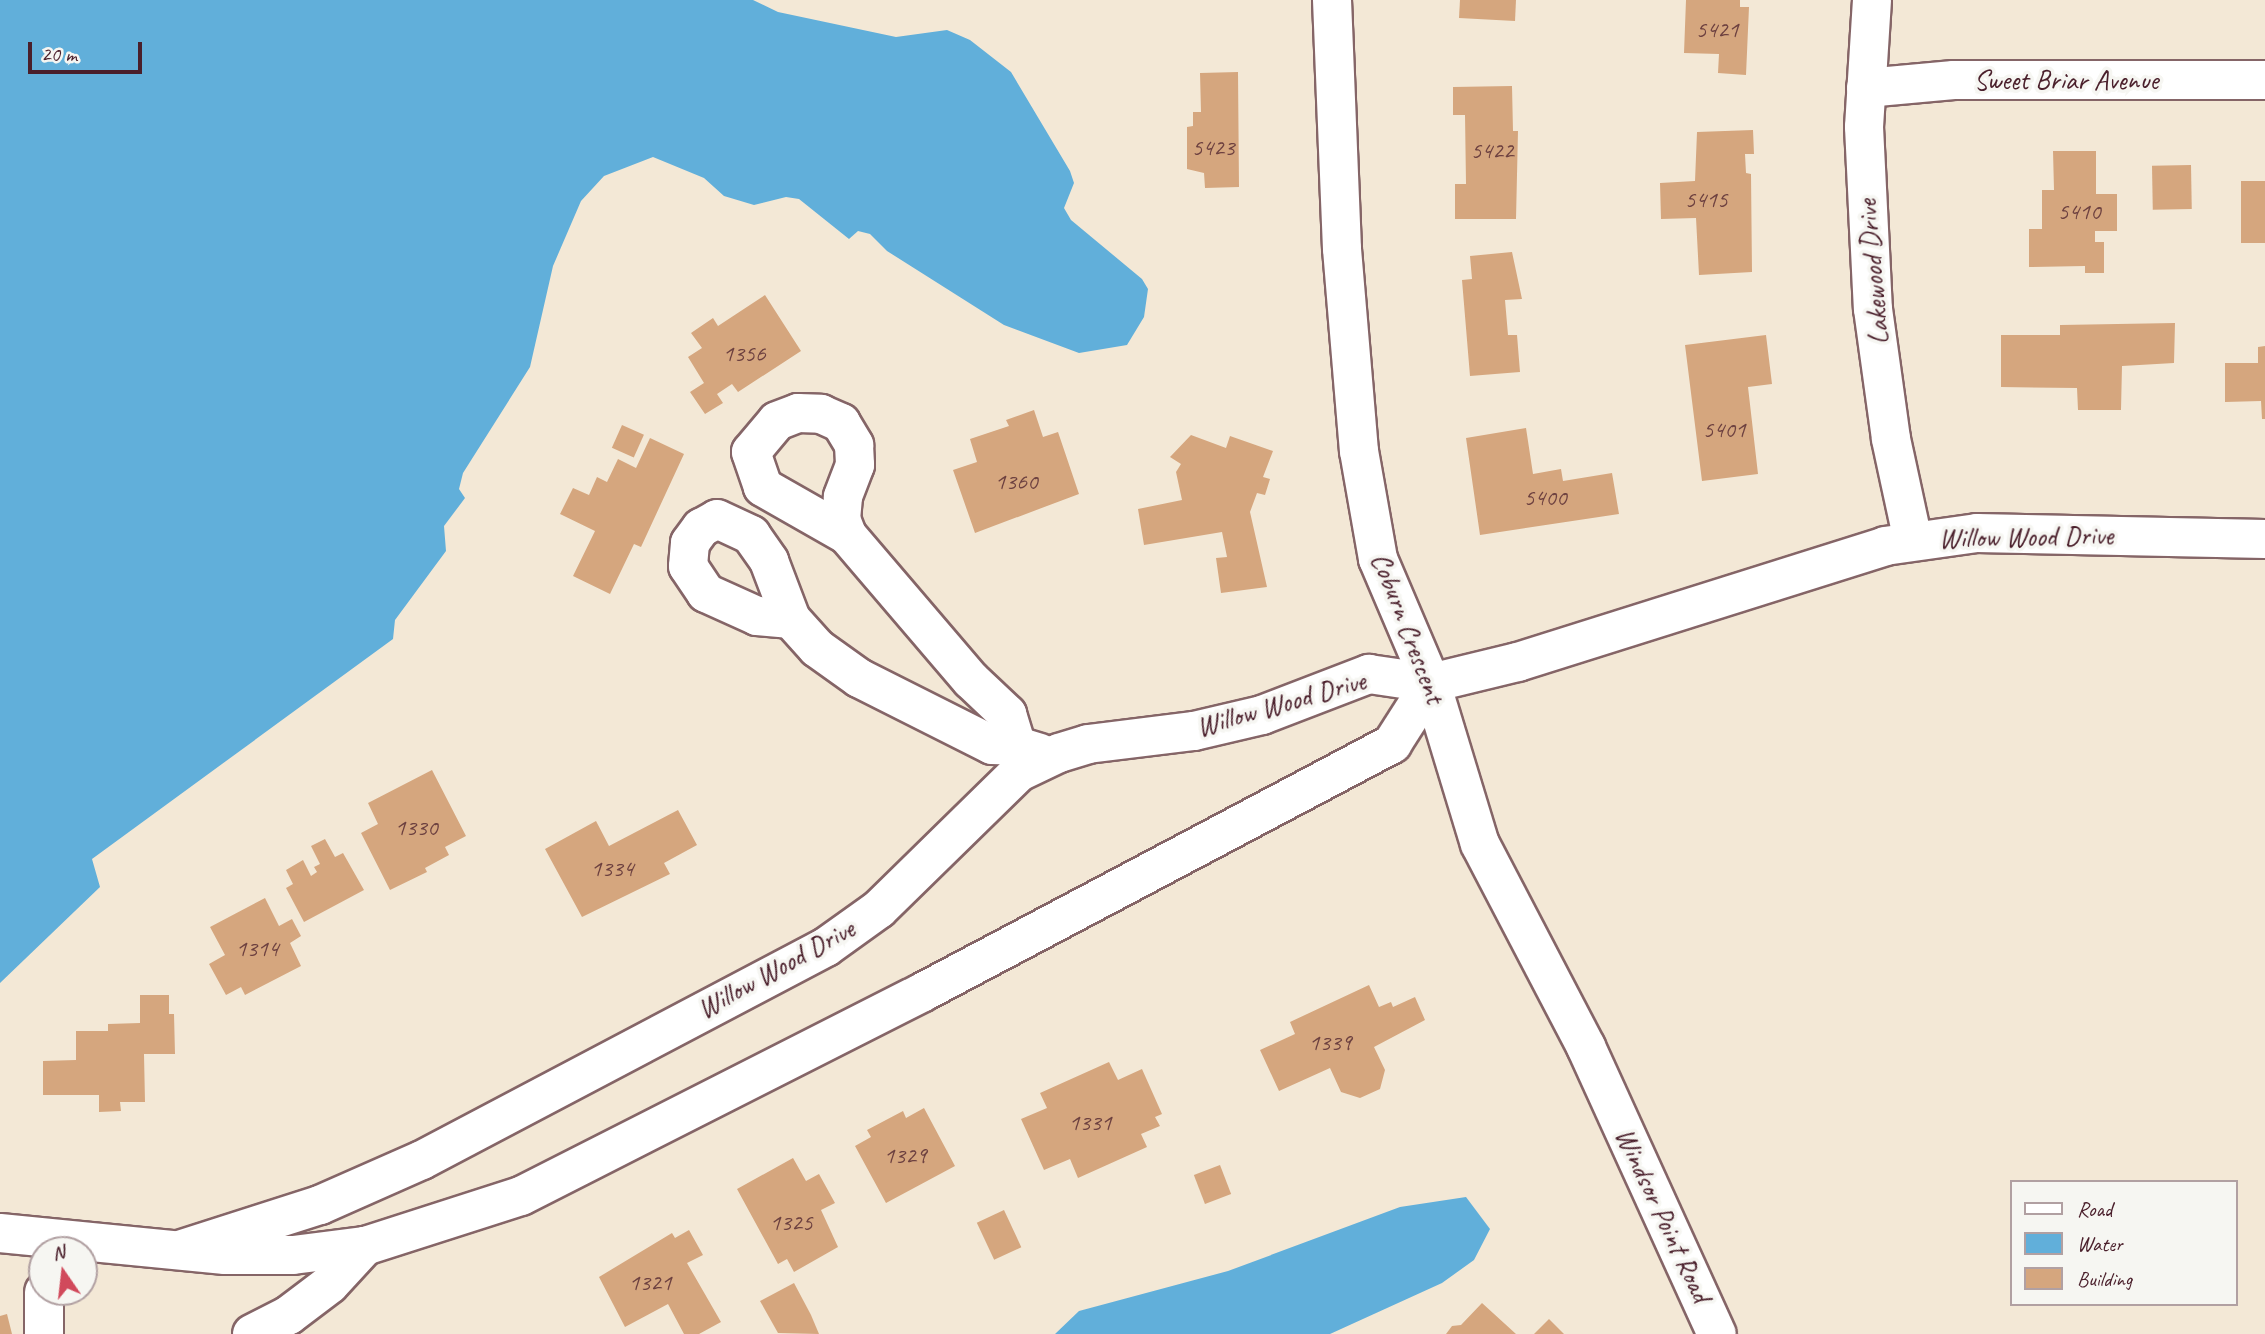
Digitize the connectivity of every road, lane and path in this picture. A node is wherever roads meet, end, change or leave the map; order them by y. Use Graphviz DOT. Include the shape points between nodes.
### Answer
graph roads {
  1 [pos="1332,0"];
  2 [pos="1872,0"];
  3 [pos="2265,80"];
  4 [pos="1866,88"];
  5 [pos="847,535"];
  6 [pos="2265,539"];
  7 [pos="1913,541"];
  8 [pos="791,619"];
  9 [pos="1431,683"];
  10 [pos="1033,751"];
  11 [pos="1608,1096"];
  12 [pos="0,1233"];
  13 [pos="28,1239"];
  14 [pos="98,1246"];
  15 [pos="365,1246"];
  16 [pos="182,1249"];
  17 [pos="44,1306"];
  18 [pos="44,1334"];
  19 [pos="252,1334"];
  20 [pos="1717,1334"];
  1 -- 9 [label="street, Coburn Crescent" via="1342,249 1359,451 1378,559"];
  2 -- 4 [label="street, Lakewood Drive"];
  3 -- 4 [label="street, Sweet Briar Avenue" via="1968,80"];
  4 -- 7 [label="street, Lakewood Drive" via="1865,179 1873,309 1891,439"];
  5 -- 10 [label="street" via="971,680 1007,714"];
  6 -- 7 [label="street, Willow Wood Drive" via="1978,533"];
  7 -- 9 [label="street, Willow Wood Drive" via="1518,662"];
  8 -- 10 [label="street" via="817,648 859,678 992,746"];
  9 -- 10 [label="street, Willow Wood Drive" via="1369,674 1262,715 1194,731"];
  9 -- 11 [label="street, Coburn Crescent" via="1480,844"];
  9 -- 15 [label="street, Willow Wood Drive" via="1392,744 1380,751 574,1172 450,1222"];
  10 -- 16 [label="street, Willow Wood Drive" via="1019,772 879,909 826,947 422,1160 320,1205"];
  11 -- 20 [label="street, Windsor Point Road"];
  12 -- 13 [label="street, Willow Wood Drive"];
  14 -- 16 [label="street, Willow Wood Drive"];
  15 -- 16 [label="street, Willow Wood Drive" via="293,1255 225,1255"];
  15 -- 19 [label="street" via="330,1284 289,1315"];
  17 -- 18 [label="street"];
}
